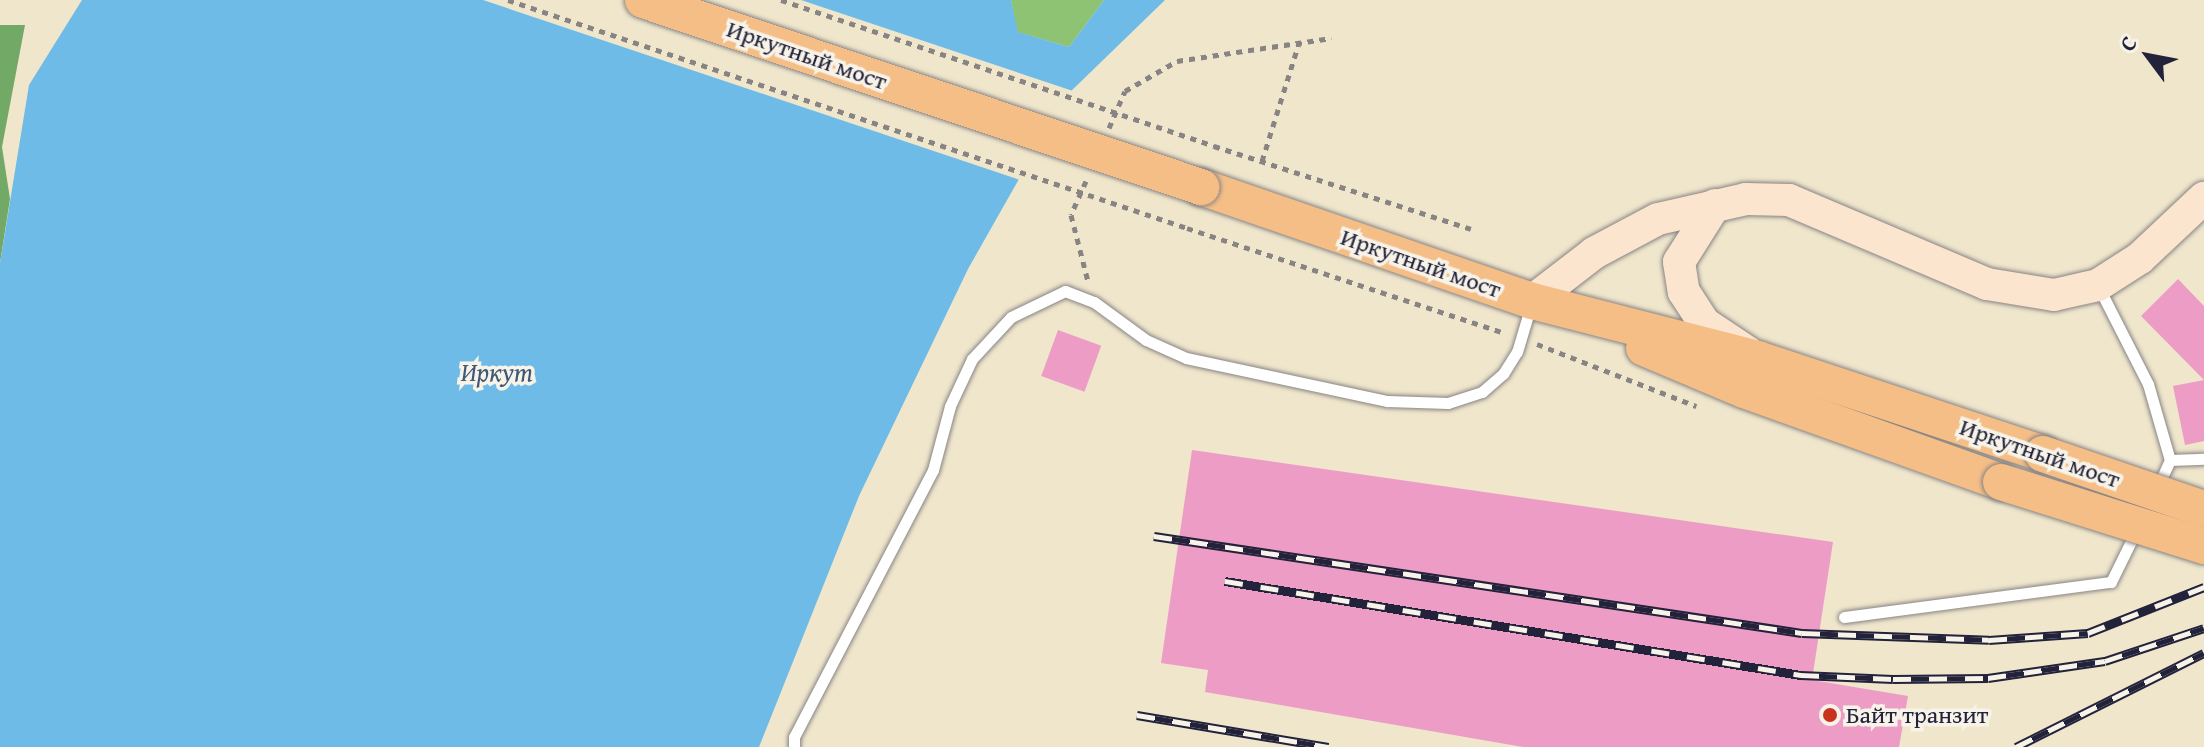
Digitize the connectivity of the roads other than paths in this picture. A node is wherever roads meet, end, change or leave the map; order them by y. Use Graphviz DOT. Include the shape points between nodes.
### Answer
graph roads {
  1 [pos="643,0"];
  2 [pos="2204,198"];
  3 [pos="1715,205"];
  4 [pos="2098,285"];
  5 [pos="1532,301"];
  6 [pos="1758,359"];
  7 [pos="2204,459"];
  8 [pos="2170,460"];
  9 [pos="2150,501"];
  10 [pos="2204,509"];
  11 [pos="2144,514"];
  12 [pos="2204,546"];
  13 [pos="1844,617"];
  14 [pos="794,747"];
  1 -- 5 [label="main road, Иркутный мост, bridge"];
  2 -- 4 [label="main road" via="2140,258"];
  3 -- 4 [label="main road" via="1789,200 1987,284 2054,295"];
  3 -- 5 [label="main road" via="1658,219 1594,253"];
  3 -- 6 [label="main road" via="1679,262 1684,292 1704,323"];
  4 -- 8 [label="lane" via="2148,384"];
  5 -- 6 [label="main road, Иркутный мост"];
  5 -- 12 [label="main road, Иркутный мост, bridge" via="1744,390 2001,482"];
  5 -- 14 [label="lane" via="1522,338 1503,374 1482,392 1448,403 1387,401 1186,358 1146,340 1094,302 1065,291 1011,317 972,359 950,406 933,470 794,737"];
  6 -- 10 [label="main road, Иркутный мост, bridge"];
  7 -- 8 [label="lane"];
  8 -- 9 [label="lane"];
  11 -- 13 [label="lane" via="2111,582"];
}
